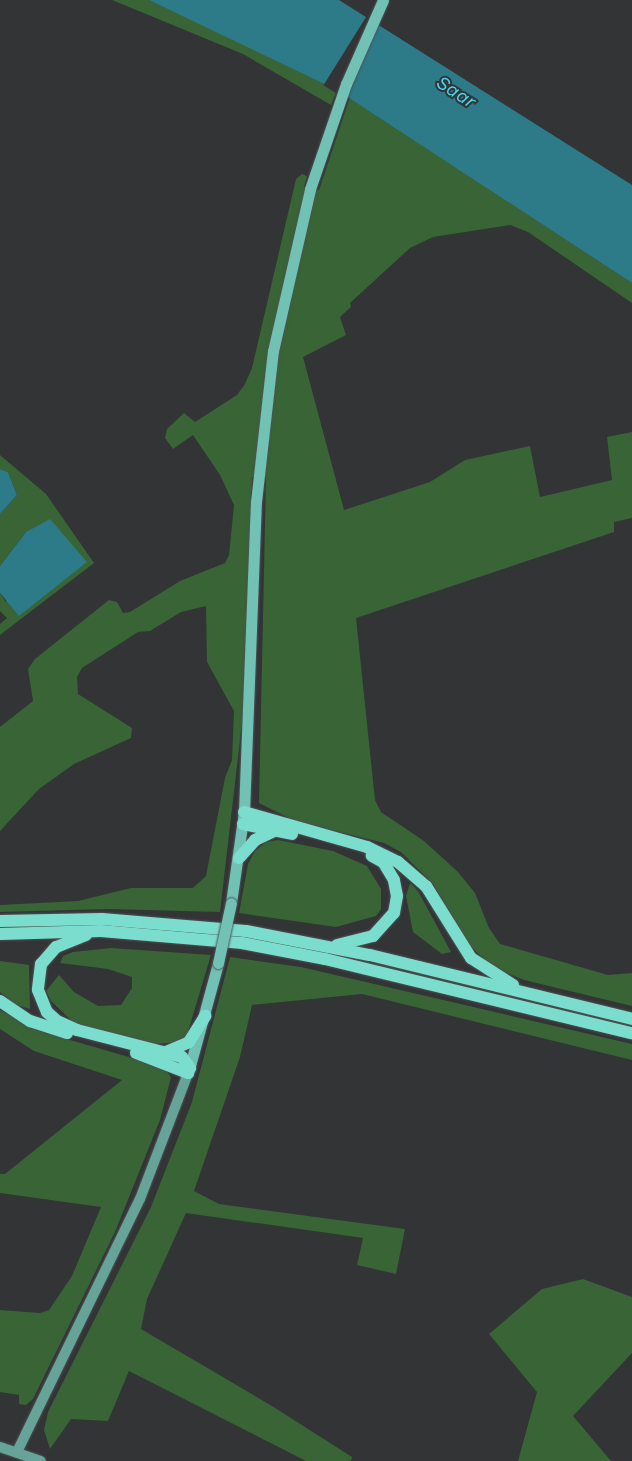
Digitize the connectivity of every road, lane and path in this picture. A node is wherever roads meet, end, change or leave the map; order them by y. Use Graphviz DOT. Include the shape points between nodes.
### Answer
graph roads {
  1 [pos="382,0"];
  2 [pos="244,818"];
  3 [pos="275,831"];
  4 [pos="239,858"];
  5 [pos="0,921"];
  6 [pos="101,931"];
  7 [pos="0,934"];
  8 [pos="330,946"];
  9 [pos="531,994"];
  10 [pos="0,1001"];
  11 [pos="205,1016"];
  12 [pos="632,1019"];
  13 [pos="632,1033"];
  14 [pos="166,1052"];
  15 [pos="189,1071"];
  16 [pos="0,1448"];
  17 [pos="17,1452"];
  18 [pos="41,1461"];
  1 -- 2 [label="main road" via="343,93 310,189 273,350 258,477"];
  2 -- 3 [label="highway"];
  2 -- 4 [label="main road"];
  2 -- 9 [label="highway" via="367,847 398,862 426,886 471,958 487,972"];
  3 -- 4 [label="highway" via="255,840"];
  3 -- 8 [label="highway" via="366,853 383,862 392,874 397,896 388,924 368,938"];
  4 -- 11 [label="main road, bridge"];
  5 -- 8 [label="highway" via="102,919 190,924"];
  6 -- 7 [label="highway"];
  6 -- 13 [label="highway" via="186,936 277,949"];
  6 -- 14 [label="highway" via="62,944 47,955 37,978 44,1007 56,1021 71,1028"];
  8 -- 9 [label="highway"];
  9 -- 12 [label="highway"];
  10 -- 15 [label="highway" via="30,1021"];
  11 -- 14 [label="highway" via="189,1042"];
  11 -- 15 [label="main road"];
  14 -- 15 [label="highway" via="182,1057"];
  15 -- 17 [label="main road" via="140,1199"];
  16 -- 17 [label="main road"];
  17 -- 18 [label="main road"];
}
